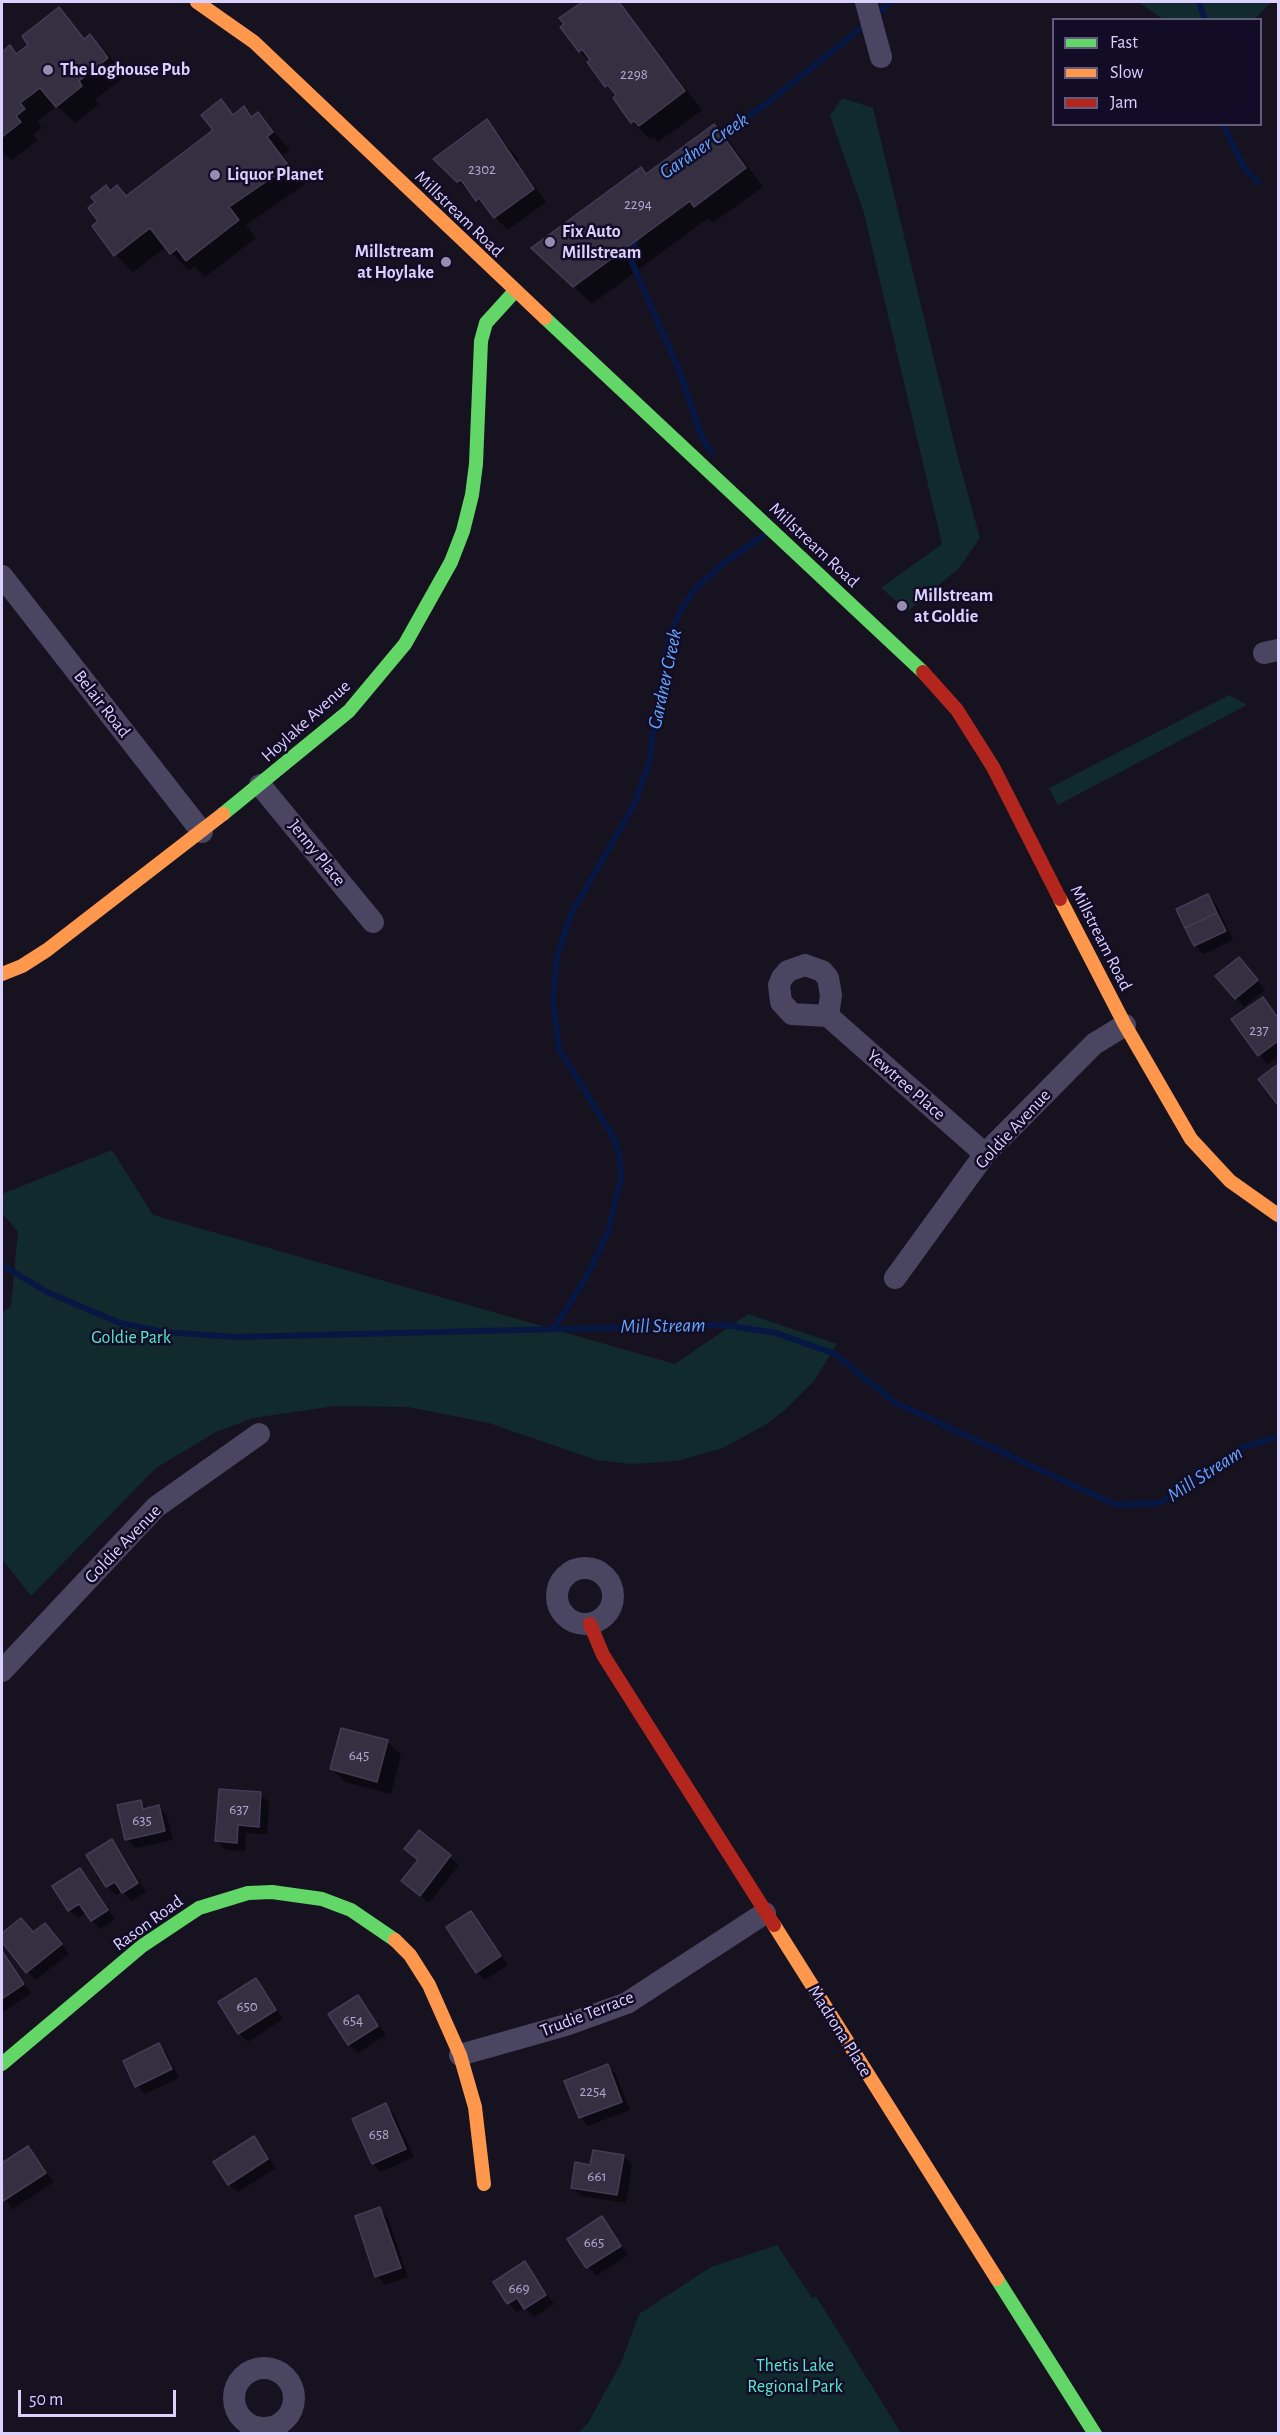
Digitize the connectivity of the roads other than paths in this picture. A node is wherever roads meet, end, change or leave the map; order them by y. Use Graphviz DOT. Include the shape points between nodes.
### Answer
graph roads {
  1 [pos="197,2"];
  2 [pos="866,2"];
  3 [pos="881,57"];
  4 [pos="515,291"];
  5 [pos="2,576"];
  6 [pos="260,786"];
  7 [pos="202,832"];
  8 [pos="373,921"];
  9 [pos="2,974"];
  10 [pos="828,1016"];
  11 [pos="1125,1025"];
  12 [pos="985,1154"];
  13 [pos="1278,1215"];
  14 [pos="895,1278"];
  15 [pos="259,1434"];
  16 [pos="590,1624"];
  17 [pos="2,1671"];
  18 [pos="765,1913"];
  19 [pos="460,2055"];
  20 [pos="2,2064"];
  21 [pos="484,2184"];
  22 [pos="1095,2433"];
  1 -- 4 [label="street, Millstream Road" via="254,42"];
  2 -- 3 [label="street"];
  4 -- 6 [label="street, Hoylake Avenue" via="486,323 481,341 472,495 451,562 405,644 356,702"];
  4 -- 11 [label="street, Millstream Road" via="921,671 957,710 993,767"];
  5 -- 7 [label="street, Belair Road"];
  6 -- 7 [label="street, Hoylake Avenue"];
  6 -- 8 [label="street, Jenny Place"];
  7 -- 9 [label="street, Hoylake Avenue" via="47,950"];
  10 -- 12 [label="street, Yewtree Place"];
  11 -- 12 [label="street, Goldie Avenue" via="1094,1044"];
  11 -- 13 [label="street, Millstream Road" via="1191,1139 1230,1181"];
  12 -- 14 [label="street, Goldie Avenue"];
  15 -- 17 [label="street, Goldie Avenue" via="156,1507"];
  16 -- 18 [label="street, Madrona Place" via="603,1655"];
  18 -- 19 [label="street, Trudie Terrace" via="627,2003"];
  18 -- 22 [label="street, Madrona Place"];
  19 -- 20 [label="street, Rason Road" via="429,1985 410,1955 394,1939 351,1910 322,1899 272,1892 224,1898 171,1924"];
  19 -- 21 [label="street, Rason Road" via="475,2107"];
}
